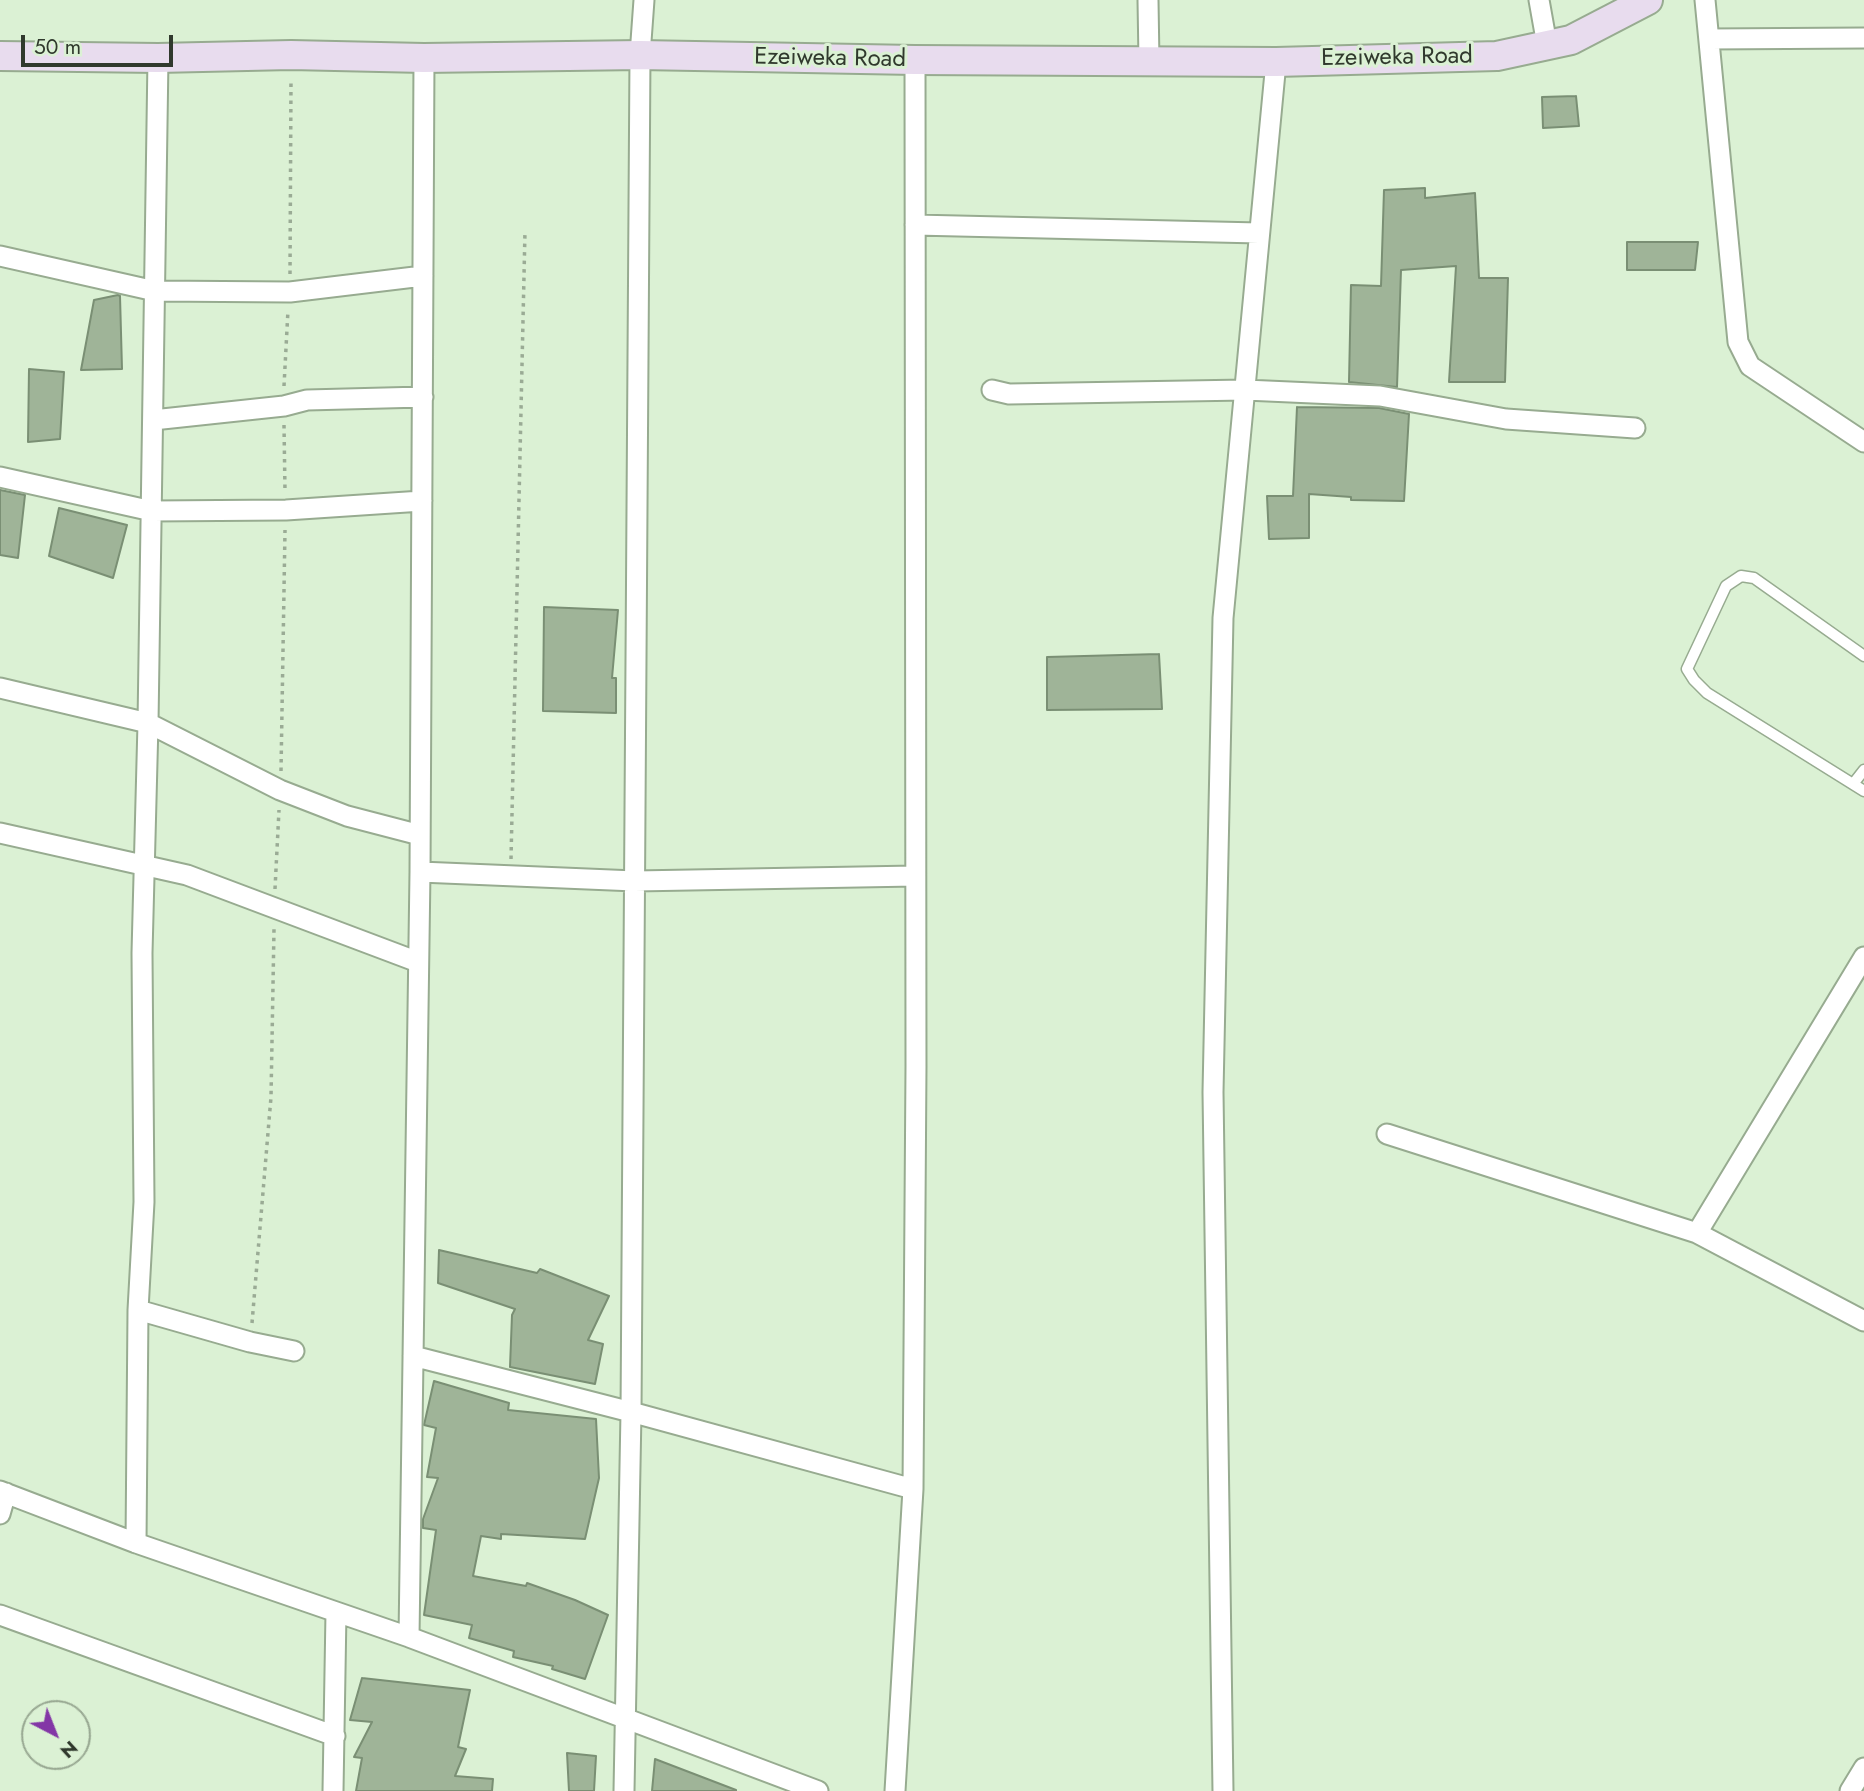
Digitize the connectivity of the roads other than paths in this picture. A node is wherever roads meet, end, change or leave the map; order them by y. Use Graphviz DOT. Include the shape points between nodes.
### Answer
graph roads {
  1 [pos="644,0"];
  2 [pos="1148,0"];
  3 [pos="1539,0"];
  4 [pos="1648,0"];
  5 [pos="1705,0"];
  6 [pos="1864,38"];
  7 [pos="1709,39"];
  8 [pos="1548,45"];
  9 [pos="640,55"];
  10 [pos="0,56"];
  11 [pos="158,58"];
  12 [pos="424,58"];
  13 [pos="915,60"];
  14 [pos="1149,61"];
  15 [pos="1276,62"];
  16 [pos="915,225"];
  17 [pos="1259,233"];
  18 [pos="0,256"];
  19 [pos="423,276"];
  20 [pos="155,291"];
  21 [pos="992,390"];
  22 [pos="1245,390"];
  23 [pos="423,397"];
  24 [pos="153,420"];
  25 [pos="1635,428"];
  26 [pos="1864,442"];
  27 [pos="0,477"];
  28 [pos="422,501"];
  29 [pos="152,511"];
  30 [pos="1864,656"];
  31 [pos="0,688"];
  32 [pos="148,723"];
  33 [pos="1864,770"];
  34 [pos="1853,784"];
  35 [pos="1864,791"];
  36 [pos="0,833"];
  37 [pos="420,835"];
  38 [pos="145,866"];
  39 [pos="420,872"];
  40 [pos="915,876"];
  41 [pos="635,881"];
  42 [pos="1864,957"];
  43 [pos="418,962"];
  44 [pos="1387,1134"];
  45 [pos="1697,1233"];
  46 [pos="138,1310"];
  47 [pos="1864,1321"];
  48 [pos="294,1350"];
  49 [pos="413,1356"];
  50 [pos="631,1412"];
  51 [pos="913,1489"];
  52 [pos="3,1492"];
  53 [pos="0,1514"];
  54 [pos="136,1543"];
  55 [pos="336,1612"];
  56 [pos="0,1615"];
  57 [pos="409,1637"];
  58 [pos="625,1718"];
  59 [pos="335,1736"];
  60 [pos="1864,1768"];
  61 [pos="334,1791"];
  62 [pos="625,1791"];
  63 [pos="818,1791"];
  64 [pos="895,1791"];
  65 [pos="1223,1791"];
  66 [pos="1850,1791"];
  1 -- 9 [label="street"];
  2 -- 14 [label="street"];
  3 -- 8 [label="street"];
  4 -- 8 [label="main road, Ezeiweka Road" via="1571,40"];
  5 -- 7 [label="street"];
  6 -- 7 [label="street"];
  7 -- 26 [label="street" via="1738,342 1750,366"];
  8 -- 15 [label="main road, Ezeiweka Road" via="1497,56"];
  9 -- 12 [label="main road, Ezeiweka Road"];
  9 -- 13 [label="main road, Ezeiweka Road"];
  9 -- 41 [label="street"];
  10 -- 11 [label="main road, Ezeiweka Road"];
  11 -- 12 [label="main road, Ezeiweka Road"];
  11 -- 20 [label="street"];
  12 -- 19 [label="street"];
  13 -- 14 [label="main road, Ezeiweka Road"];
  13 -- 16 [label="street"];
  14 -- 15 [label="main road, Ezeiweka Road"];
  15 -- 17 [label="street"];
  16 -- 17 [label="street"];
  16 -- 40 [label="street"];
  17 -- 22 [label="street"];
  18 -- 20 [label="street"];
  19 -- 20 [label="street" via="290,292"];
  19 -- 23 [label="street"];
  20 -- 24 [label="street"];
  21 -- 22 [label="street" via="1009,394"];
  22 -- 25 [label="street" via="1380,396 1506,419"];
  22 -- 65 [label="street" via="1223,618 1213,1092"];
  23 -- 24 [label="street" via="307,400"];
  23 -- 28 [label="street"];
  24 -- 29 [label="street"];
  27 -- 29 [label="street"];
  28 -- 29 [label="street" via="286,510"];
  28 -- 37 [label="street"];
  29 -- 32 [label="street"];
  30 -- 34 [label="lane" via="1754,578 1741,576 1726,586 1687,669 1707,693"];
  31 -- 32 [label="street"];
  32 -- 37 [label="street" via="280,790 347,816"];
  32 -- 38 [label="street"];
  33 -- 34 [label="lane"];
  34 -- 35 [label="lane"];
  36 -- 38 [label="street"];
  37 -- 39 [label="street"];
  38 -- 43 [label="street" via="187,875"];
  38 -- 46 [label="street" via="144,1202"];
  39 -- 41 [label="street"];
  39 -- 43 [label="street"];
  40 -- 41 [label="street"];
  40 -- 51 [label="street"];
  41 -- 50 [label="street"];
  42 -- 45 [label="street"];
  43 -- 49 [label="street"];
  44 -- 45 [label="street"];
  45 -- 47 [label="street"];
  46 -- 48 [label="street"];
  46 -- 54 [label="street"];
  49 -- 50 [label="street"];
  49 -- 57 [label="street"];
  50 -- 51 [label="street"];
  50 -- 58 [label="street"];
  51 -- 64 [label="street"];
  52 -- 53 [label="street"];
  52 -- 54 [label="street"];
  54 -- 55 [label="street"];
  55 -- 57 [label="street"];
  55 -- 59 [label="street"];
  56 -- 59 [label="street"];
  57 -- 58 [label="street"];
  58 -- 62 [label="street"];
  58 -- 63 [label="street"];
  59 -- 61 [label="street"];
  60 -- 66 [label="street"];
}
